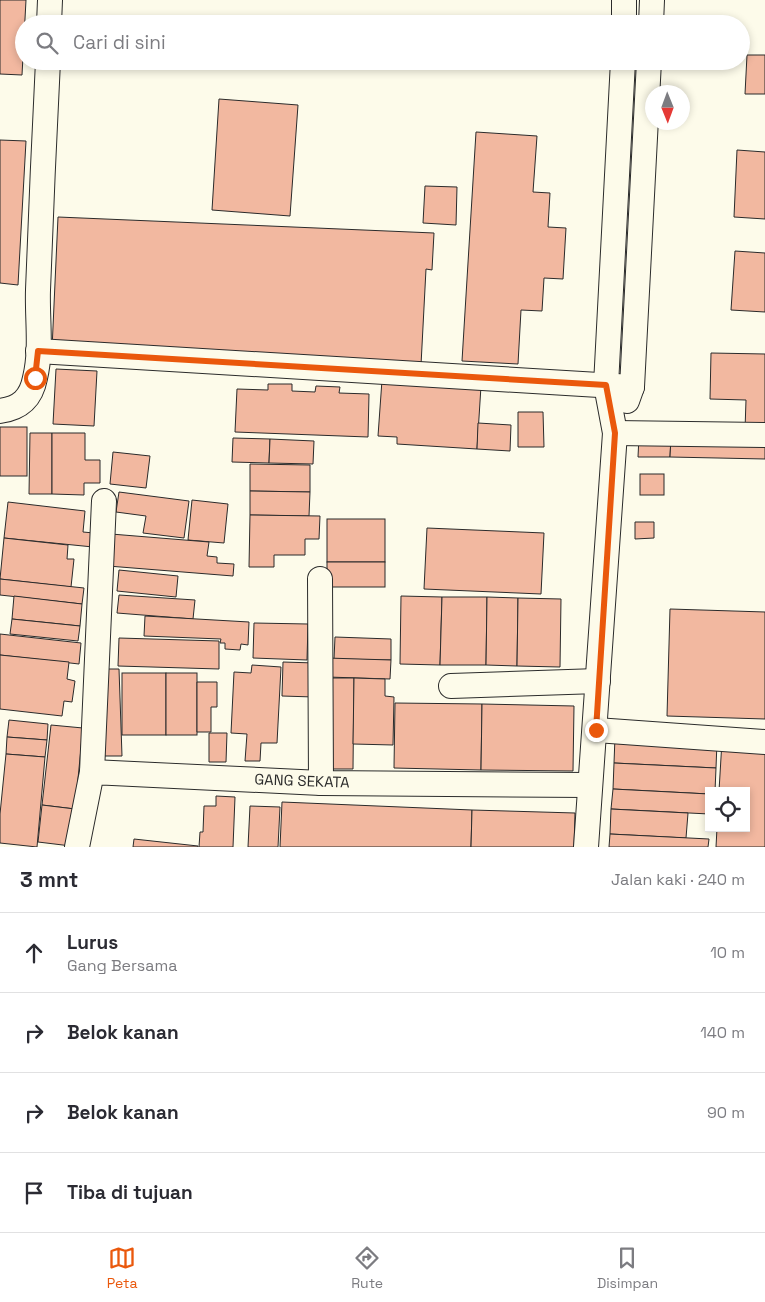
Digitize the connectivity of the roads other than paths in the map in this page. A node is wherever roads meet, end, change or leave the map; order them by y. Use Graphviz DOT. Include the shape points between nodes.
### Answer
graph roads {
  1 [pos="50,0"];
  2 [pos="624,0"];
  3 [pos="652,0"];
  4 [pos="49,15"];
  5 [pos="624,15"];
  6 [pos="651,15"];
  7 [pos="48,70"];
  8 [pos="623,70"];
  9 [pos="649,70"];
  10 [pos="620,136"];
  11 [pos="645,136"];
  12 [pos="610,290"];
  13 [pos="637,292"];
  14 [pos="38,351"];
  15 [pos="606,385"];
  16 [pos="632,387"];
  17 [pos="0,411"];
  18 [pos="615,433"];
  19 [pos="765,435"];
  20 [pos="104,501"];
  21 [pos="320,579"];
  22 [pos="598,681"];
  23 [pos="451,686"];
  24 [pos="596,730"];
  25 [pos="765,742"];
  26 [pos="92,772"];
  27 [pos="321,783"];
  28 [pos="589,785"];
  29 [pos="77,847"];
  30 [pos="586,847"];
  1 -- 4 [label="street"];
  2 -- 5 [label="street"];
  3 -- 6 [label="street"];
  7 -- 14 [label="street"];
  8 -- 10 [label="street"];
  9 -- 11 [label="street"];
  10 -- 11 [label="street"];
  10 -- 12 [label="street"];
  11 -- 13 [label="street"];
  12 -- 13 [label="street"];
  12 -- 15 [label="street"];
  13 -- 16 [label="street"];
  14 -- 15 [label="street"];
  14 -- 17 [label="street" via="35,378 28,396 16,408"];
  15 -- 16 [label="street"];
  15 -- 18 [label="street"];
  16 -- 18 [label="street"];
  18 -- 19 [label="street"];
  18 -- 22 [label="street"];
  20 -- 26 [label="street"];
  21 -- 27 [label="street"];
  22 -- 23 [label="street"];
  22 -- 24 [label="street"];
  24 -- 25 [label="street"];
  24 -- 28 [label="street"];
  26 -- 27 [label="street, GANG SEKATA"];
  26 -- 29 [label="street"];
  27 -- 28 [label="street, GANG SEKATA"];
  28 -- 30 [label="street"];
}
